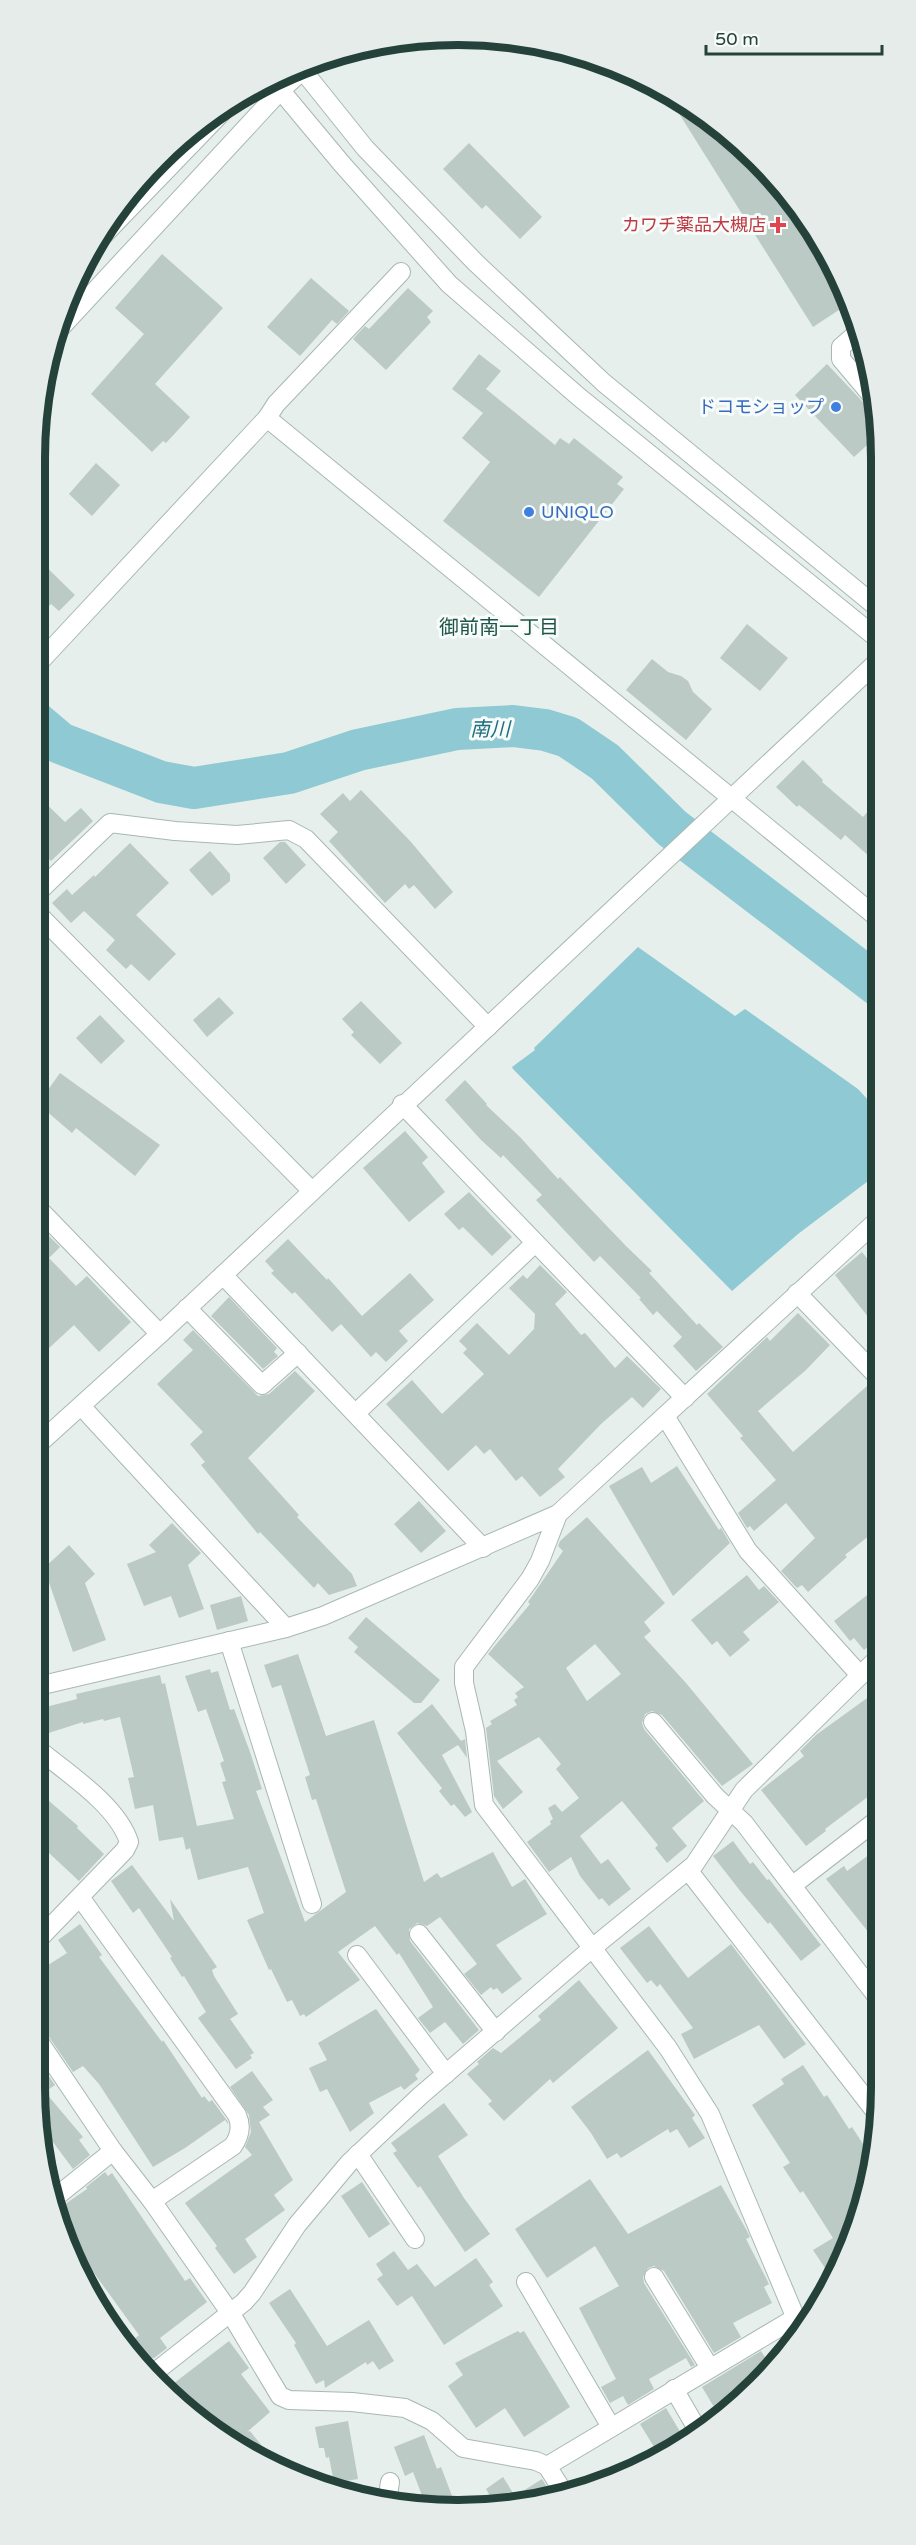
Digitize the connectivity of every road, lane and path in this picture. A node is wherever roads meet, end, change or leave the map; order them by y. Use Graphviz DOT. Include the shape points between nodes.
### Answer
graph roads {
  1 [pos="310,72"];
  2 [pos="278,86"];
  3 [pos="274,89"];
  4 [pos="198,137"];
  5 [pos="128,209"];
  6 [pos="401,272"];
  7 [pos="70,317"];
  8 [pos="853,337"];
  9 [pos="864,387"];
  10 [pos="267,418"];
  11 [pos="871,602"];
  12 [pos="871,633"];
  13 [pos="45,656"];
  14 [pos="871,667"];
  15 [pos="727,801"];
  16 [pos="45,885"];
  17 [pos="871,912"];
  18 [pos="45,921"];
  19 [pos="488,1027"];
  20 [pos="402,1104"];
  21 [pos="312,1191"];
  22 [pos="45,1215"];
  23 [pos="871,1226"];
  24 [pos="535,1243"];
  25 [pos="223,1275"];
  26 [pos="797,1293"];
  27 [pos="187,1308"];
  28 [pos="160,1334"];
  29 [pos="298,1353"];
  30 [pos="871,1370"];
  31 [pos="685,1398"];
  32 [pos="81,1406"];
  33 [pos="356,1413"];
  34 [pos="665,1416"];
  35 [pos="45,1438"];
  36 [pos="558,1514"];
  37 [pos="483,1548"];
  38 [pos="286,1628"];
  39 [pos="229,1641"];
  40 [pos="871,1664"];
  41 [pos="860,1674"];
  42 [pos="45,1684"];
  43 [pos="653,1722"];
  44 [pos="45,1755"];
  45 [pos="729,1809"];
  46 [pos="871,1825"];
  47 [pos="687,1870"];
  48 [pos="793,1885"];
  49 [pos="80,1897"];
  50 [pos="312,1904"];
  51 [pos="45,1933"];
  52 [pos="419,1934"];
  53 [pos="591,1949"];
  54 [pos="357,1955"];
  55 [pos="871,1976"];
  56 [pos="865,1981"];
  57 [pos="871,1989"];
  58 [pos="495,2032"];
  59 [pos="45,2050"];
  60 [pos="446,2074"];
  61 [pos="870,2105"];
  62 [pos="113,2151"];
  63 [pos="358,2154"];
  64 [pos="59,2194"];
  65 [pos="152,2201"];
  66 [pos="415,2239"];
  67 [pos="654,2277"];
  68 [pos="526,2282"];
  69 [pos="231,2314"];
  70 [pos="797,2321"];
  71 [pos="793,2328"];
  72 [pos="710,2368"];
  73 [pos="158,2370"];
  74 [pos="674,2390"];
  75 [pos="695,2425"];
  76 [pos="611,2427"];
  77 [pos="547,2466"];
  78 [pos="390,2482"];
  79 [pos="560,2487"];
  80 [pos="388,2494"];
  1 -- 11 [label="street" via="365,148 476,263 604,383"];
  2 -- 12 [label="street" via="449,284 579,397"];
  3 -- 7 [label="street"];
  4 -- 5 [label="street"];
  6 -- 10 [label="street"];
  8 -- 9 [label="street" via="841,347 841,359"];
  10 -- 13 [label="street"];
  10 -- 15 [label="street"];
  14 -- 15 [label="street"];
  15 -- 17 [label="street"];
  15 -- 19 [label="street"];
  16 -- 19 [label="street" via="110,823 237,835 295,832"];
  18 -- 21 [label="street"];
  19 -- 20 [label="street"];
  20 -- 21 [label="street"];
  20 -- 24 [label="street"];
  21 -- 25 [label="street"];
  22 -- 28 [label="street"];
  23 -- 26 [label="street"];
  24 -- 31 [label="street"];
  24 -- 33 [label="street"];
  25 -- 27 [label="street"];
  25 -- 29 [label="street"];
  26 -- 30 [label="street"];
  26 -- 31 [label="street"];
  27 -- 28 [label="street"];
  27 -- 29 [label="street" via="262,1384"];
  28 -- 32 [label="street"];
  29 -- 33 [label="street"];
  31 -- 34 [label="street"];
  32 -- 35 [label="street"];
  32 -- 38 [label="street"];
  33 -- 37 [label="street"];
  34 -- 36 [label="street"];
  34 -- 41 [label="street" via="748,1551"];
  36 -- 37 [label="street"];
  36 -- 53 [label="street" via="536,1570 467,1661 464,1683 475,1731 484,1805"];
  37 -- 38 [label="street"];
  38 -- 39 [label="street"];
  39 -- 42 [label="street"];
  39 -- 50 [label="street"];
  40 -- 41 [label="street"];
  41 -- 45 [label="street" via="748,1785"];
  43 -- 45 [label="street"];
  44 -- 49 [label="street" via="112,1813 129,1842"];
  45 -- 47 [label="street"];
  45 -- 48 [label="street"];
  46 -- 48 [label="street"];
  47 -- 53 [label="street"];
  47 -- 61 [label="street"];
  48 -- 56 [label="street"];
  49 -- 51 [label="street"];
  49 -- 65 [label="street" via="241,2124 233,2146"];
  52 -- 58 [label="street"];
  53 -- 58 [label="street"];
  53 -- 70 [label="street" via="668,2048 710,2114"];
  54 -- 60 [label="street"];
  55 -- 56 [label="street"];
  56 -- 57 [label="street"];
  58 -- 60 [label="street"];
  59 -- 62 [label="street"];
  60 -- 63 [label="street"];
  62 -- 64 [label="street"];
  62 -- 65 [label="street"];
  63 -- 66 [label="street"];
  63 -- 69 [label="street" via="316,2200 252,2293"];
  65 -- 69 [label="street"];
  67 -- 72 [label="street"];
  68 -- 76 [label="street"];
  69 -- 73 [label="street"];
  69 -- 77 [label="street" via="280,2396 289,2400 405,2408 432,2421 463,2448"];
  71 -- 72 [label="street"];
  72 -- 74 [label="street"];
  74 -- 75 [label="street"];
  74 -- 76 [label="street"];
  76 -- 77 [label="street"];
  77 -- 79 [label="street"];
  78 -- 80 [label="street"];
}
